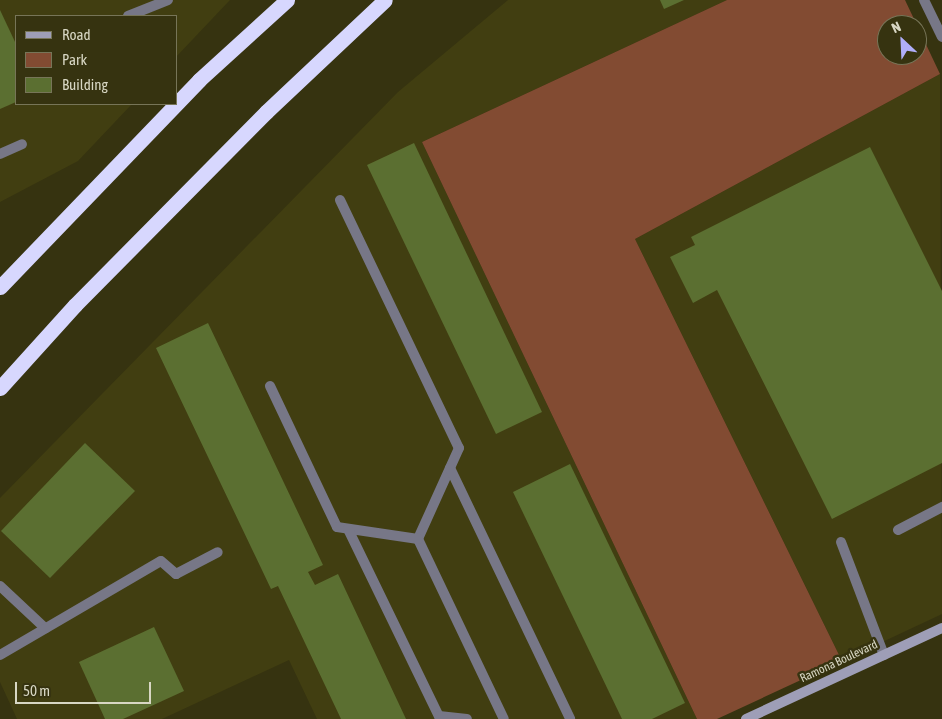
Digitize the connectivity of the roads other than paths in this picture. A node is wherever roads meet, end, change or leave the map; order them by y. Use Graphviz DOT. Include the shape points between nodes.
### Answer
graph roads {
  1 [pos="168,0"];
  2 [pos="287,0"];
  3 [pos="385,0"];
  4 [pos="924,0"];
  5 [pos="130,15"];
  6 [pos="942,36"];
  7 [pos="178,103"];
  8 [pos="176,105"];
  9 [pos="22,144"];
  10 [pos="0,154"];
  11 [pos="340,200"];
  12 [pos="0,287"];
  13 [pos="270,386"];
  14 [pos="0,388"];
  15 [pos="450,468"];
  16 [pos="942,507"];
  17 [pos="348,529"];
  18 [pos="898,530"];
  19 [pos="418,540"];
  20 [pos="841,542"];
  21 [pos="218,552"];
  22 [pos="0,586"];
  23 [pos="45,628"];
  24 [pos="942,628"];
  25 [pos="884,654"];
  26 [pos="0,655"];
  27 [pos="466,719"];
  28 [pos="504,719"];
  29 [pos="570,719"];
  30 [pos="746,719"];
  1 -- 5 [label="street"];
  2 -- 7 [label="highway"];
  3 -- 14 [label="highway" via="259,118 75,305"];
  4 -- 6 [label="street"];
  8 -- 12 [label="highway"];
  9 -- 10 [label="street"];
  11 -- 15 [label="street" via="459,448"];
  13 -- 17 [label="street" via="337,527"];
  15 -- 19 [label="street"];
  15 -- 29 [label="street"];
  16 -- 18 [label="street"];
  17 -- 19 [label="street"];
  17 -- 27 [label="street" via="439,716"];
  19 -- 28 [label="street"];
  20 -- 25 [label="street"];
  21 -- 23 [label="street" via="176,574 161,561"];
  22 -- 23 [label="street"];
  23 -- 26 [label="street"];
  24 -- 25 [label="street, Ramona Boulevard"];
  25 -- 30 [label="street, Ramona Boulevard"];
}
